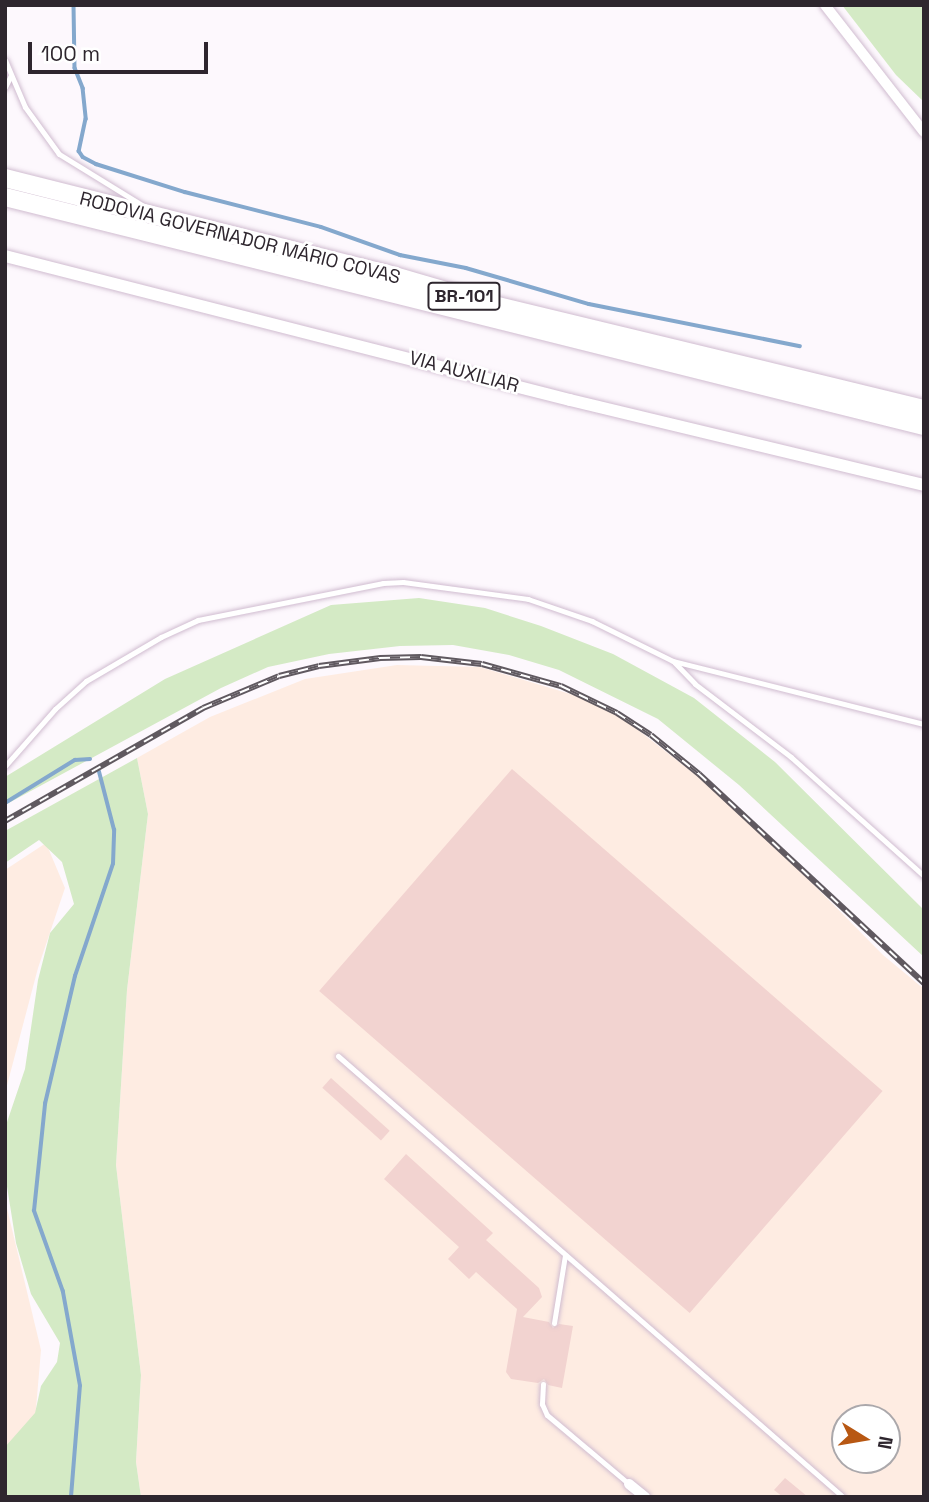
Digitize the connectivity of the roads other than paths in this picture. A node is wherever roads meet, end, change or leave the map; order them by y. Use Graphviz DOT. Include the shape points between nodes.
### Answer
graph roads {
  1 [pos="825,5"];
  2 [pos="5,60"];
  3 [pos="11,75"];
  4 [pos="5,87"];
  5 [pos="924,132"];
  6 [pos="5,178"];
  7 [pos="5,197"];
  8 [pos="169,221"];
  9 [pos="5,256"];
  10 [pos="924,409"];
  11 [pos="924,426"];
  12 [pos="924,485"];
  13 [pos="673,661"];
  14 [pos="924,724"];
  15 [pos="5,766"];
  16 [pos="924,876"];
  17 [pos="338,1056"];
  18 [pos="565,1255"];
  19 [pos="554,1322"];
  20 [pos="543,1384"];
  21 [pos="629,1483"];
  22 [pos="645,1497"];
  23 [pos="843,1497"];
  1 -- 5 [label="street"];
  2 -- 3 [label="lane"];
  3 -- 4 [label="lane"];
  3 -- 8 [label="lane" via="25,107 59,154"];
  6 -- 8 [label="highway, RODOVIA GOVERNADOR MÁRIO COVAS / BR-101"];
  7 -- 11 [label="highway, RODOVIA GOVERNADOR MÁRIO COVAS / BR-101"];
  8 -- 10 [label="highway, RODOVIA GOVERNADOR MÁRIO COVAS / BR-101"];
  9 -- 12 [label="street, VIA AUXILIAR"];
  13 -- 14 [label="lane"];
  13 -- 15 [label="lane" via="592,621 528,599 383,583 198,620 161,637 86,681"];
  13 -- 16 [label="lane" via="695,684 791,757"];
  17 -- 18 [label="lane"];
  18 -- 19 [label="lane"];
  18 -- 23 [label="lane"];
  20 -- 21 [label="lane" via="542,1404 547,1415"];
  21 -- 22 [label="street"];
}
